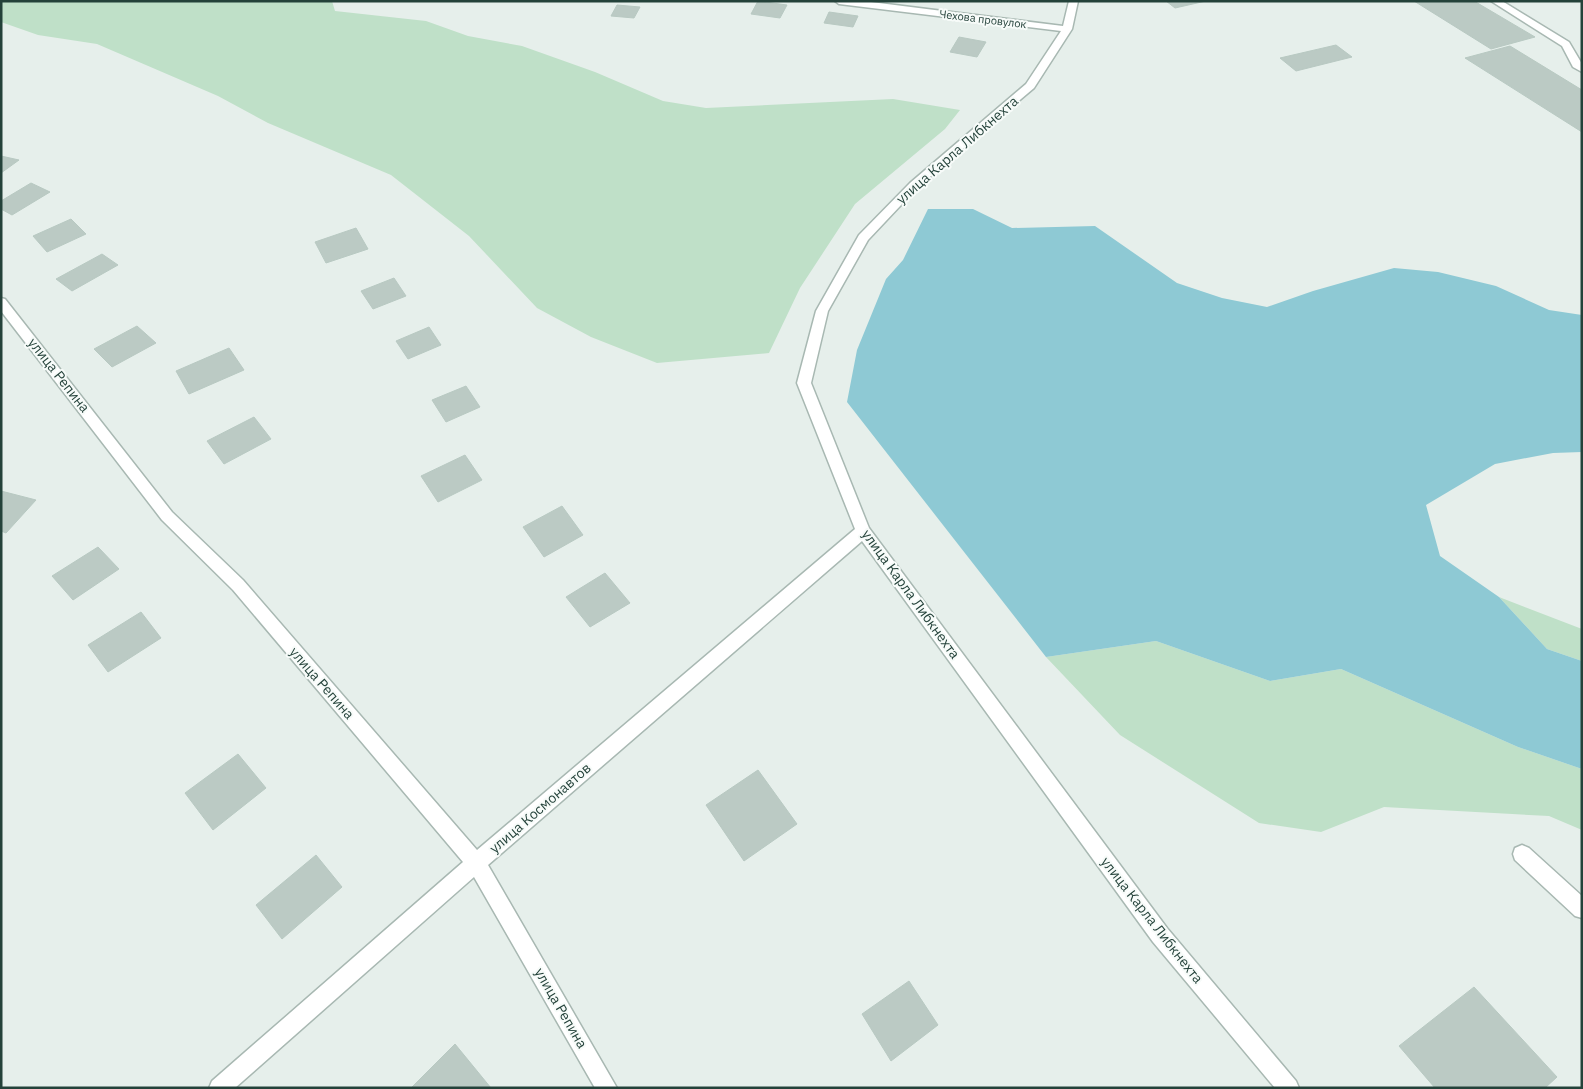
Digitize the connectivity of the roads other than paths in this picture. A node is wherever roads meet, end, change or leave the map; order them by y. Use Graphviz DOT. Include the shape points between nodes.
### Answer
graph roads {
  1 [pos="839,1"];
  2 [pos="1074,1"];
  3 [pos="1495,1"];
  4 [pos="1067,29"];
  5 [pos="1582,69"];
  6 [pos="1,302"];
  7 [pos="863,530"];
  8 [pos="1522,854"];
  9 [pos="476,863"];
  10 [pos="1582,909"];
  11 [pos="219,1088"];
  12 [pos="607,1088"];
  13 [pos="1289,1088"];
  1 -- 4 [label="street, Чехова провулок"];
  2 -- 4 [label="street, улица Карла Либкнехта"];
  3 -- 5 [label="street" via="1566,44 1576,65"];
  4 -- 7 [label="street, улица Карла Либкнехта" via="1030,86 914,185 863,238 822,311 804,383"];
  6 -- 9 [label="street, улица Репина" via="167,516 238,585"];
  7 -- 9 [label="street, улица Космонавтов"];
  7 -- 13 [label="street, улица Карла Либкнехта" via="1160,935"];
  8 -- 10 [label="street"];
  9 -- 11 [label="street, улица Космонавтов"];
  9 -- 12 [label="street, улица Репина"];
}
